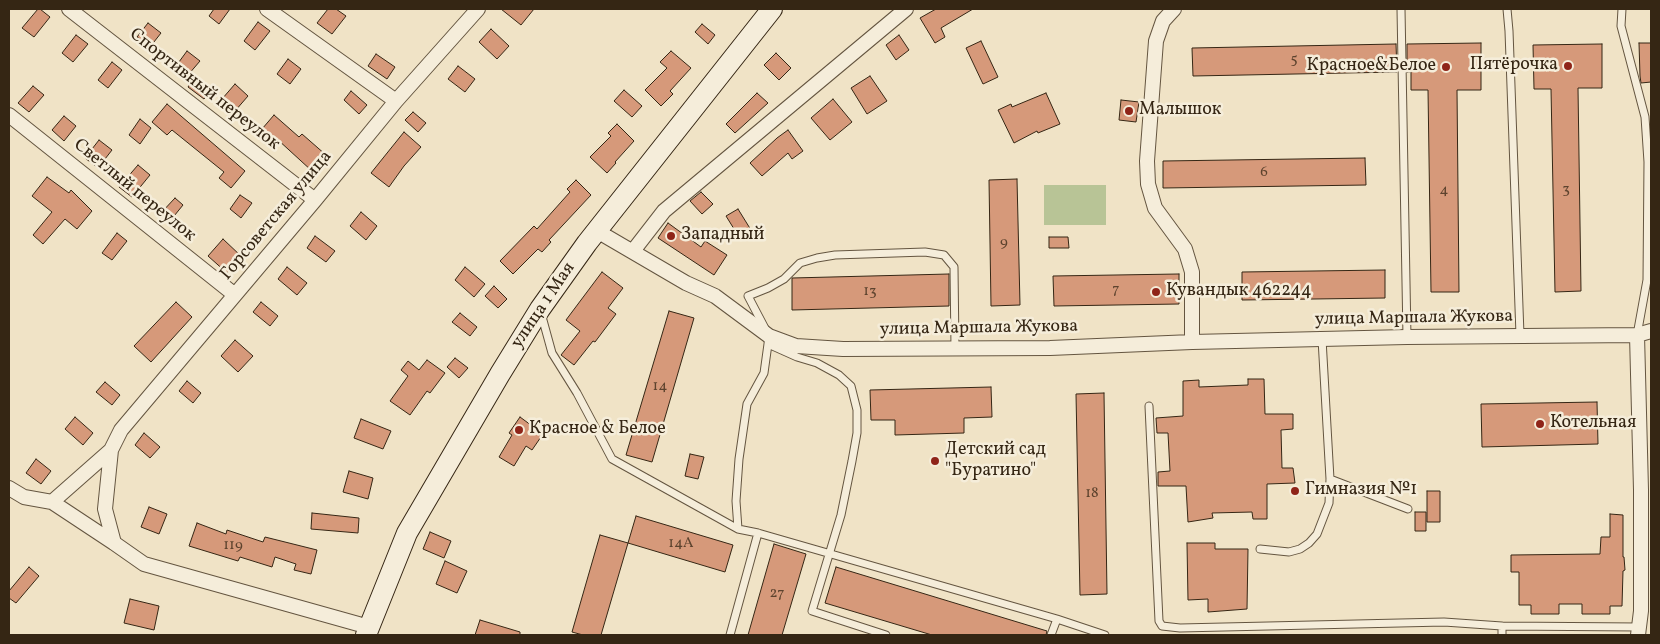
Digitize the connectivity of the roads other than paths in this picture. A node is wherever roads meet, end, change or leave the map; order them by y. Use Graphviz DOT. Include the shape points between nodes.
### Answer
graph roads {
  1 [pos="69,9"];
  2 [pos="267,9"];
  3 [pos="478,9"];
  4 [pos="772,9"];
  5 [pos="906,9"];
  6 [pos="1174,9"];
  7 [pos="1401,9"];
  8 [pos="1507,9"];
  9 [pos="1622,9"];
  10 [pos="396,101"];
  11 [pos="9,115"];
  12 [pos="315,200"];
  13 [pos="597,231"];
  14 [pos="633,251"];
  15 [pos="235,295"];
  16 [pos="540,309"];
  17 [pos="1651,331"];
  18 [pos="1637,335"];
  19 [pos="1520,336"];
  20 [pos="1407,337"];
  21 [pos="1322,339"];
  22 [pos="768,340"];
  23 [pos="1192,342"];
  24 [pos="956,349"];
  25 [pos="1149,406"];
  26 [pos="111,450"];
  27 [pos="1330,479"];
  28 [pos="9,488"];
  29 [pos="52,502"];
  30 [pos="1408,509"];
  31 [pos="738,529"];
  32 [pos="758,533"];
  33 [pos="114,543"];
  34 [pos="1260,550"];
  35 [pos="829,554"];
  36 [pos="1057,618"];
  37 [pos="1502,626"];
  38 [pos="367,631"];
  39 [pos="1638,631"];
  40 [pos="866,632"];
  41 [pos="730,635"];
  42 [pos="886,635"];
  43 [pos="1051,635"];
  44 [pos="1105,635"];
  45 [pos="1502,635"];
  1 -- 12 [label="street, Спортивный переулок"];
  2 -- 10 [label="street"];
  3 -- 10 [label="street, Горсоветская улица"];
  4 -- 13 [label="main road, улица 1 Мая"];
  5 -- 14 [label="street" via="664,212"];
  6 -- 23 [label="street" via="1163,21 1156,41 1148,184 1155,208 1184,249 1192,272"];
  7 -- 20 [label="lane"];
  8 -- 19 [label="lane"];
  9 -- 18 [label="lane" via="1621,26 1645,117 1648,162 1647,280"];
  10 -- 12 [label="street, Горсоветская улица"];
  11 -- 15 [label="street, Светлый переулок"];
  12 -- 15 [label="street, Горсоветская улица"];
  13 -- 14 [label="street, улица Маршала Жукова"];
  13 -- 16 [label="main road, улица 1 Мая"];
  14 -- 22 [label="street, улица Маршала Жукова" via="686,283 715,296"];
  15 -- 26 [label="street, Горсоветская улица" via="121,430"];
  16 -- 31 [label="lane" via="552,353 612,459"];
  16 -- 38 [label="main road, улица 1 Мая" via="407,533"];
  17 -- 18 [label="street, улица Маршала Жукова"];
  18 -- 19 [label="street, улица Маршала Жукова"];
  18 -- 39 [label="street" via="1641,490 1641,611"];
  19 -- 20 [label="street, улица Маршала Жукова"];
  20 -- 21 [label="street, улица Маршала Жукова"];
  21 -- 23 [label="street, улица Маршала Жукова"];
  21 -- 27 [label="lane"];
  22 -- 24 [label="street, улица Маршала Жукова" via="796,346 834,348"];
  22 -- 24 [label="lane" via="748,296 784,278 800,263 835,255 925,252 944,255 954,267"];
  22 -- 31 [label="lane" via="764,372 747,404 739,459"];
  22 -- 35 [label="lane" via="839,375 850,386 857,410 841,515"];
  23 -- 24 [label="street, улица Маршала Жукова"];
  25 -- 37 [label="lane" via="1159,621 1162,626 1444,622"];
  26 -- 29 [label="street, Горсоветская улица"];
  26 -- 33 [label="street, Горсоветская улица" via="105,509"];
  27 -- 30 [label="lane"];
  27 -- 34 [label="lane" via="1329,503 1317,534 1300,548 1288,552"];
  28 -- 29 [label="street" via="24,497"];
  29 -- 33 [label="street"];
  31 -- 32 [label="lane"];
  32 -- 35 [label="lane"];
  32 -- 41 [label="lane"];
  33 -- 38 [label="street" via="144,564"];
  35 -- 36 [label="lane"];
  35 -- 40 [label="lane" via="812,611"];
  36 -- 43 [label="lane"];
  36 -- 44 [label="lane"];
  37 -- 39 [label="lane"];
  37 -- 45 [label="lane"];
  40 -- 42 [label="lane"];
}
